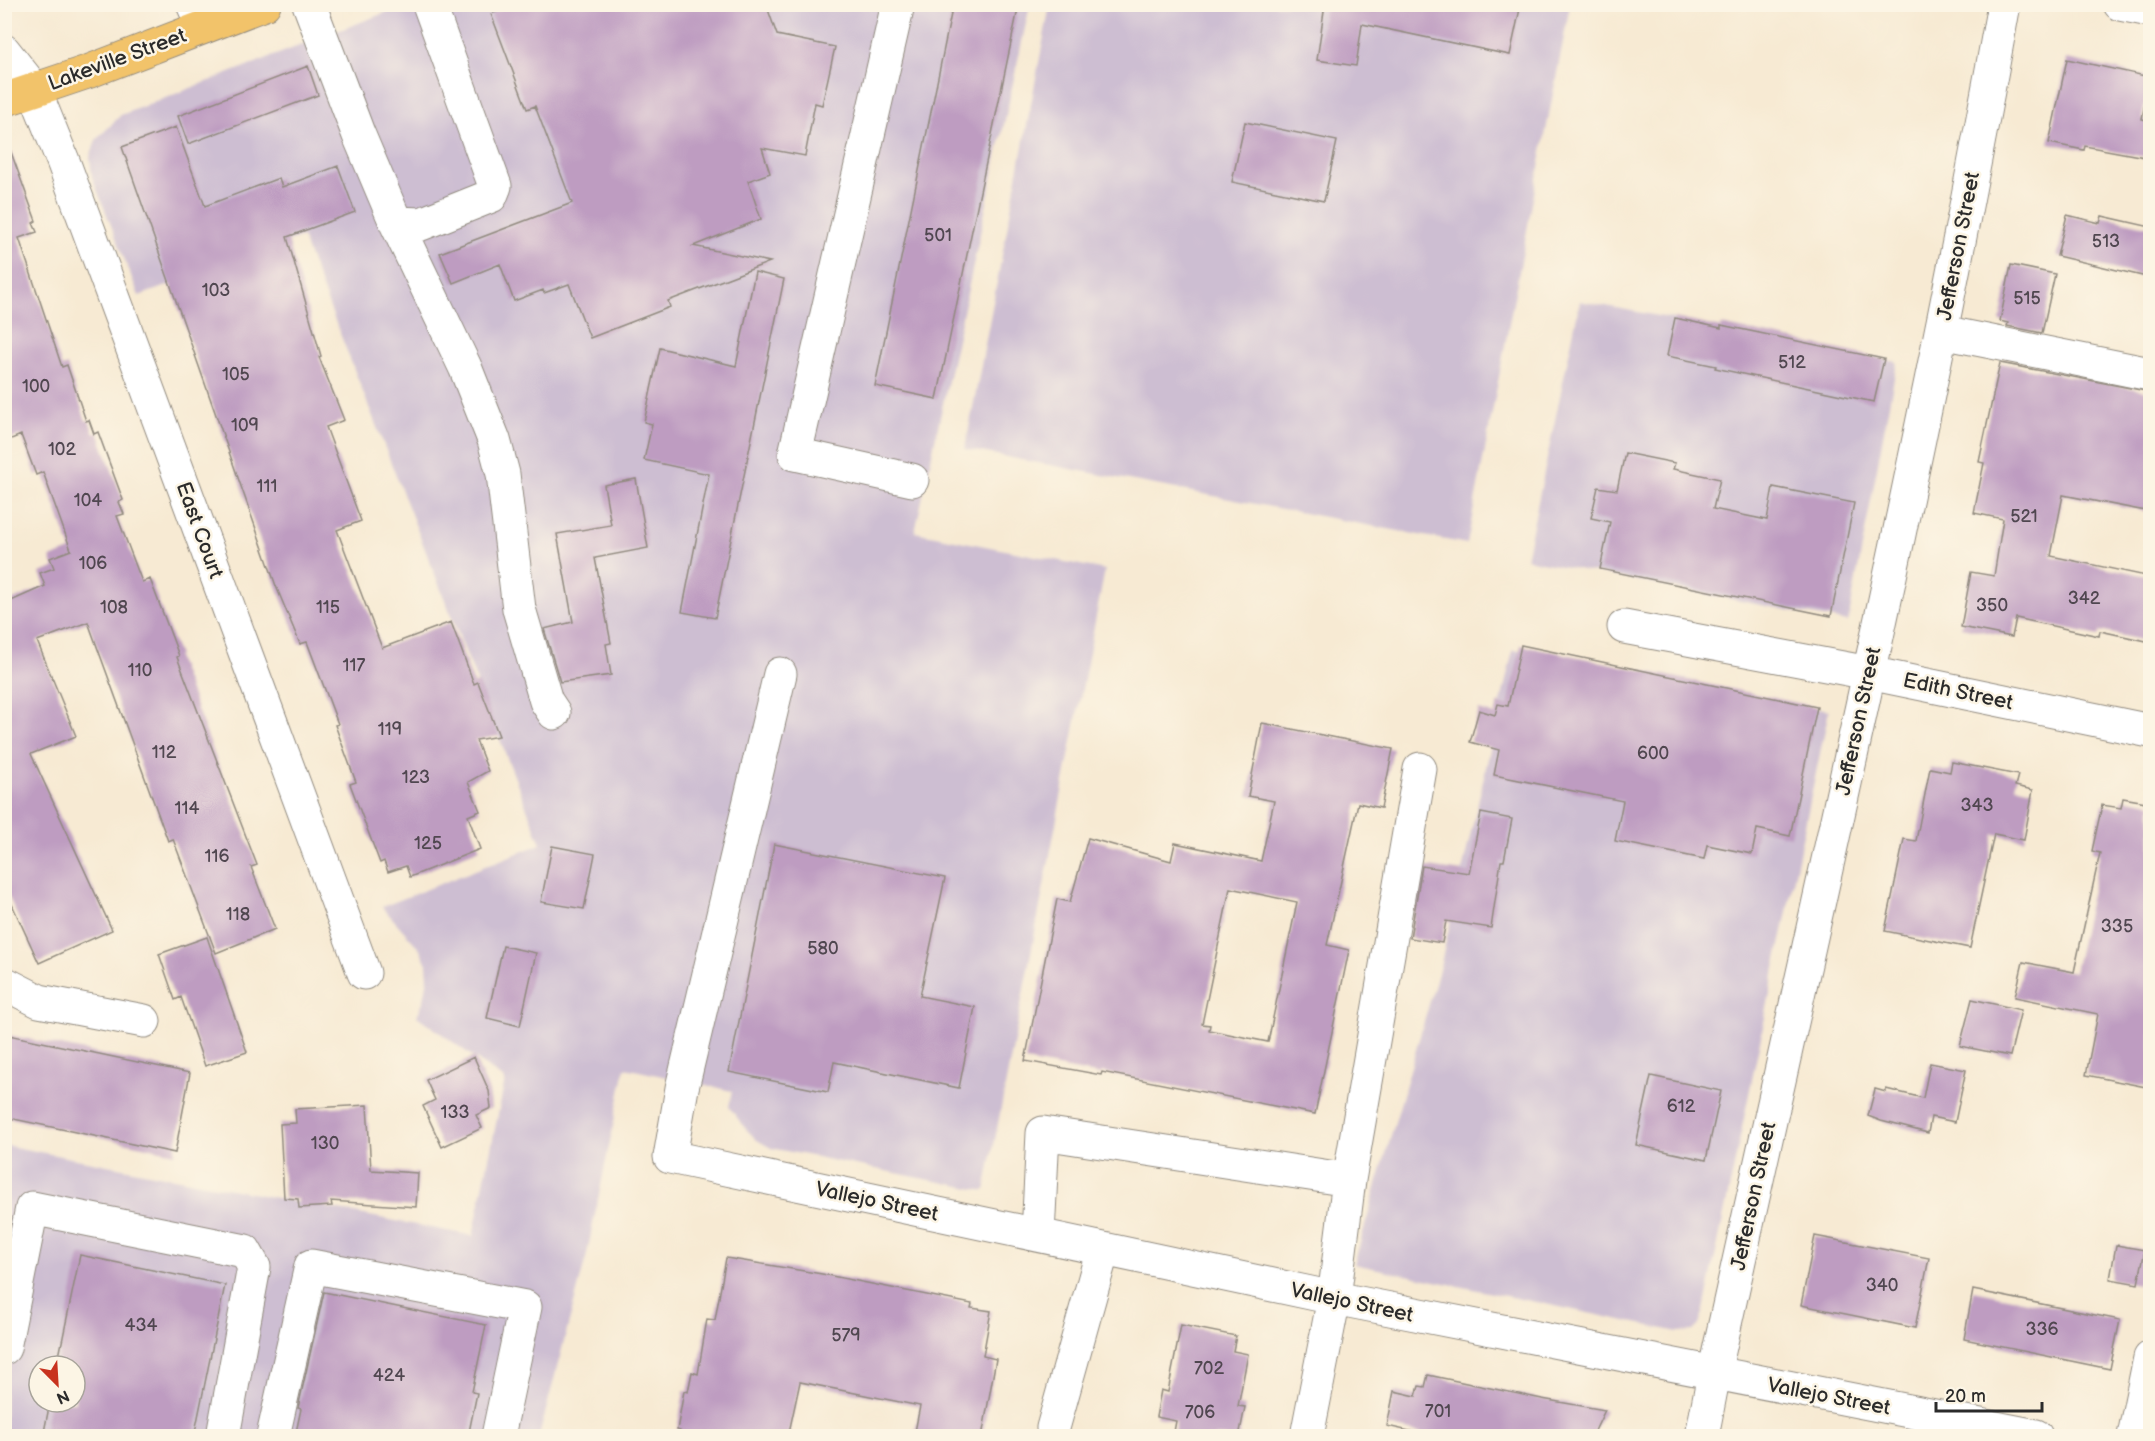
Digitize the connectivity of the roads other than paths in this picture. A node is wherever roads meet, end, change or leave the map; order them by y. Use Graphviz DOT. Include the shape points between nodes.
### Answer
graph roads {
  1 [pos="264,4"];
  2 [pos="309,4"];
  3 [pos="429,4"];
  4 [pos="898,4"];
  5 [pos="2004,4"];
  6 [pos="2120,4"];
  7 [pos="2151,10"];
  8 [pos="198,16"];
  9 [pos="4,51"];
  10 [pos="19,95"];
  11 [pos="396,223"];
  12 [pos="1942,332"];
  13 [pos="2151,374"];
  14 [pos="912,480"];
  15 [pos="1624,627"];
  16 [pos="1869,673"];
  17 [pos="780,674"];
  18 [pos="554,713"];
  19 [pos="2151,731"];
  20 [pos="1420,769"];
  21 [pos="364,973"];
  22 [pos="4,983"];
  23 [pos="144,1021"];
  24 [pos="1348,1180"];
  25 [pos="1038,1235"];
  26 [pos="1103,1249"];
  27 [pos="1334,1298"];
  28 [pos="4,1348"];
  29 [pos="2151,1358"];
  30 [pos="1714,1374"];
  31 [pos="1053,1428"];
  32 [pos="223,1437"];
  33 [pos="273,1437"];
  34 [pos="498,1437"];
  35 [pos="1307,1437"];
  36 [pos="1702,1437"];
  37 [pos="2036,1437"];
  38 [pos="2134,1437"];
  1 -- 8 [label="main road, Lakeville Street"];
  2 -- 11 [label="street"];
  3 -- 11 [label="street" via="495,186 491,196 421,224"];
  4 -- 14 [label="street" via="795,454"];
  5 -- 12 [label="street, Jefferson Street"];
  6 -- 7 [label="street"];
  8 -- 10 [label="main road, Lakeville Street" via="90,71"];
  9 -- 10 [label="street, East Court"];
  10 -- 21 [label="street, East Court" via="67,172"];
  11 -- 18 [label="street" via="465,367 494,440 503,474 519,609 546,701"];
  12 -- 13 [label="street"];
  12 -- 16 [label="street, Jefferson Street"];
  15 -- 16 [label="street, Edith Street"];
  16 -- 19 [label="street, Edith Street"];
  16 -- 30 [label="street, Jefferson Street"];
  17 -- 25 [label="street, Vallejo Street" via="682,1088 670,1157"];
  20 -- 24 [label="street"];
  22 -- 23 [label="street" via="39,1001"];
  24 -- 25 [label="street" via="1043,1133"];
  24 -- 27 [label="street"];
  25 -- 26 [label="street, Vallejo Street"];
  26 -- 27 [label="street, Vallejo Street"];
  26 -- 31 [label="street"];
  27 -- 30 [label="street, Vallejo Street"];
  27 -- 35 [label="street"];
  28 -- 32 [label="street" via="33,1208 244,1251 254,1267"];
  29 -- 38 [label="street"];
  30 -- 36 [label="street, Jefferson Street"];
  30 -- 37 [label="street, Vallejo Street"];
  33 -- 34 [label="street" via="311,1266 525,1306"];
}
